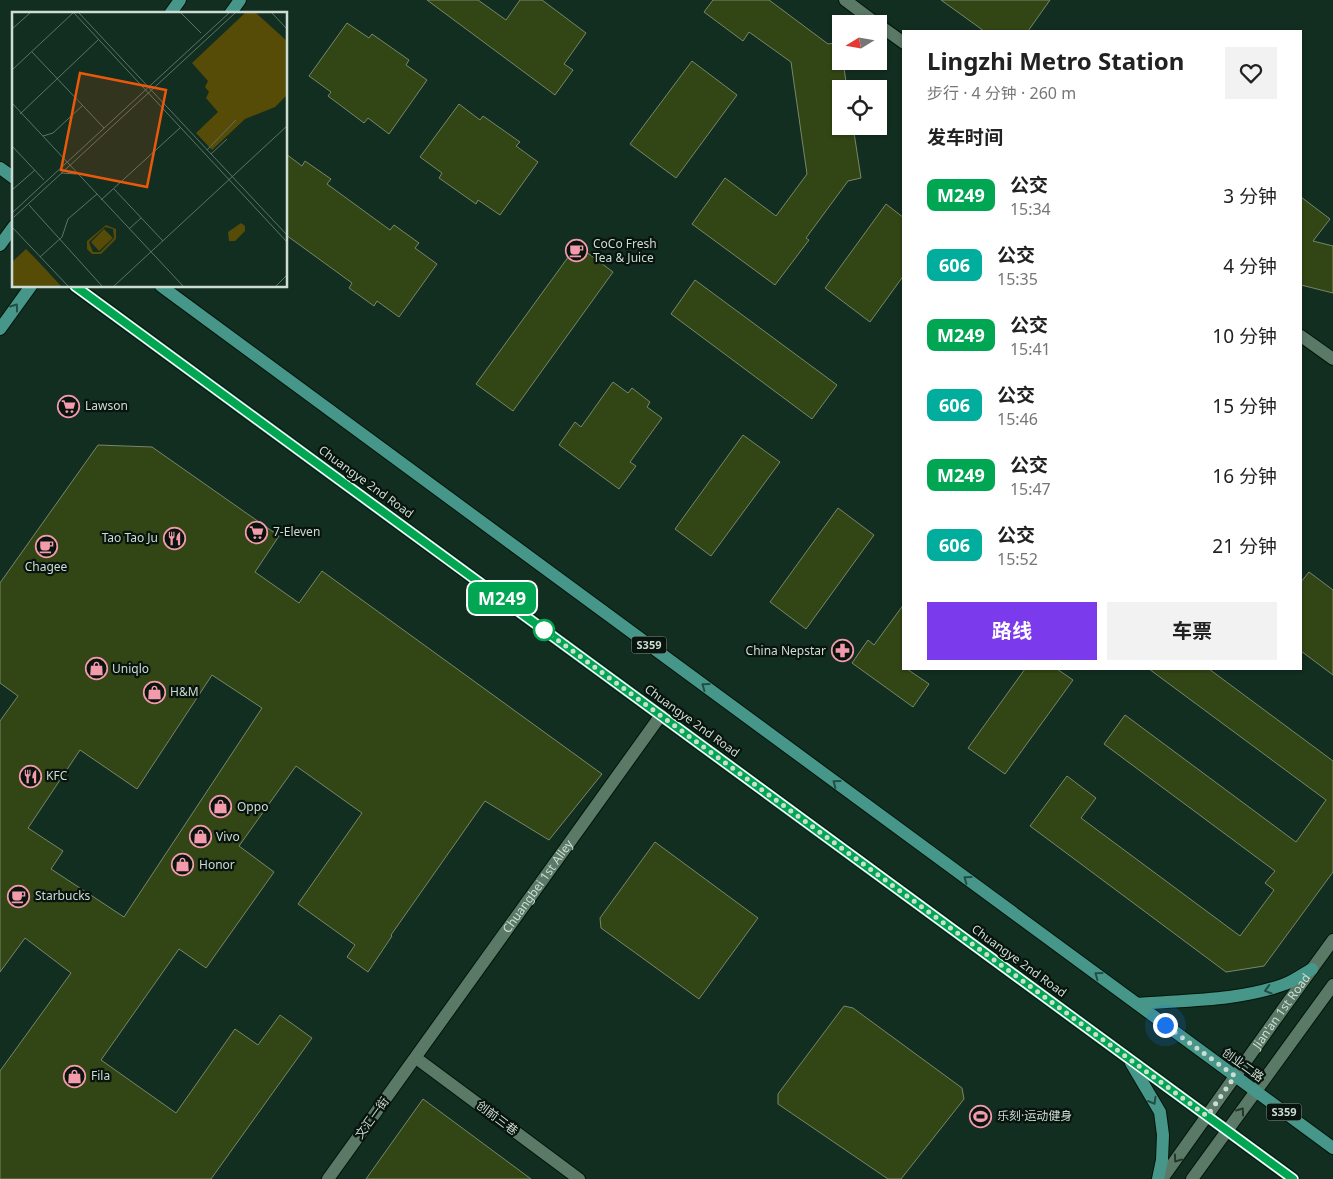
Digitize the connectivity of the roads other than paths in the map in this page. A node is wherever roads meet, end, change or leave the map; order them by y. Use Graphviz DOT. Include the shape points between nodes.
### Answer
graph roads {
  1 [pos="180,0"];
  2 [pos="240,0"];
  3 [pos="845,0"];
  4 [pos="171,12"];
  5 [pos="231,12"];
  6 [pos="866,15"];
  7 [pos="888,31"];
  8 [pos="902,42"];
  9 [pos="0,168"];
  10 [pos="12,177"];
  11 [pos="30,288"];
  12 [pos="78,288"];
  13 [pos="164,288"];
  14 [pos="0,328"];
  15 [pos="1302,337"];
  16 [pos="1333,359"];
  17 [pos="661,715"];
  18 [pos="1333,940"];
  19 [pos="1312,969"];
  20 [pos="1333,985"];
  21 [pos="1137,1004"];
  22 [pos="416,1058"];
  23 [pos="1129,1058"];
  24 [pos="1235,1076"];
  25 [pos="1255,1091"];
  26 [pos="1207,1116"];
  27 [pos="1227,1130"];
  28 [pos="1333,1148"];
  29 [pos="328,1179"];
  30 [pos="578,1179"];
  31 [pos="1160,1179"];
  32 [pos="1192,1179"];
  33 [pos="1286,1179"];
  34 [pos="1293,1179"];
  1 -- 4 [label="main road"];
  2 -- 5 [label="main road"];
  3 -- 6 [label="street"];
  7 -- 8 [label="street"];
  9 -- 10 [label="main road"];
  14 -- 11 [label="main road, one-way"];
  12 -- 17 [label="main road, Chuangye 2nd Road"];
  21 -- 13 [label="main road, S359, one-way"];
  15 -- 16 [label="street"];
  17 -- 22 [label="street, Chuangbei 1st Alley"];
  17 -- 23 [label="main road, Chuangye 2nd Road"];
  18 -- 19 [label="street, Jian'an 1st Road"];
  19 -- 21 [label="main road, one-way" via="1287,984 1262,992"];
  19 -- 24 [label="street, Jian'an 1st Road"];
  20 -- 25 [label="street, Jian'an 1st Road"];
  21 -- 24 [label="main road, 创业二路 / S359"];
  22 -- 29 [label="street, 文汇一街"];
  22 -- 30 [label="street, 创前三巷"];
  23 -- 26 [label="main road, Chuangye 2nd Road"];
  23 -- 31 [label="main road, one-way" via="1160,1112 1163,1135"];
  24 -- 25 [label="main road, 创业二路 / S359"];
  24 -- 26 [label="street, Jian'an 1st Road"];
  27 -- 25 [label="street, Jian'an 1st Road, one-way"];
  25 -- 28 [label="main road, 创业二路 / S359"];
  26 -- 27 [label="main road, Chuangye 2nd Road"];
  26 -- 31 [label="street, Jian'an 1st Road, one-way"];
  27 -- 32 [label="street, Jian'an 1st Road"];
  27 -- 34 [label="main road, Chuangye 2nd Road"];
  33 -- 34 [label="main road"];
}
